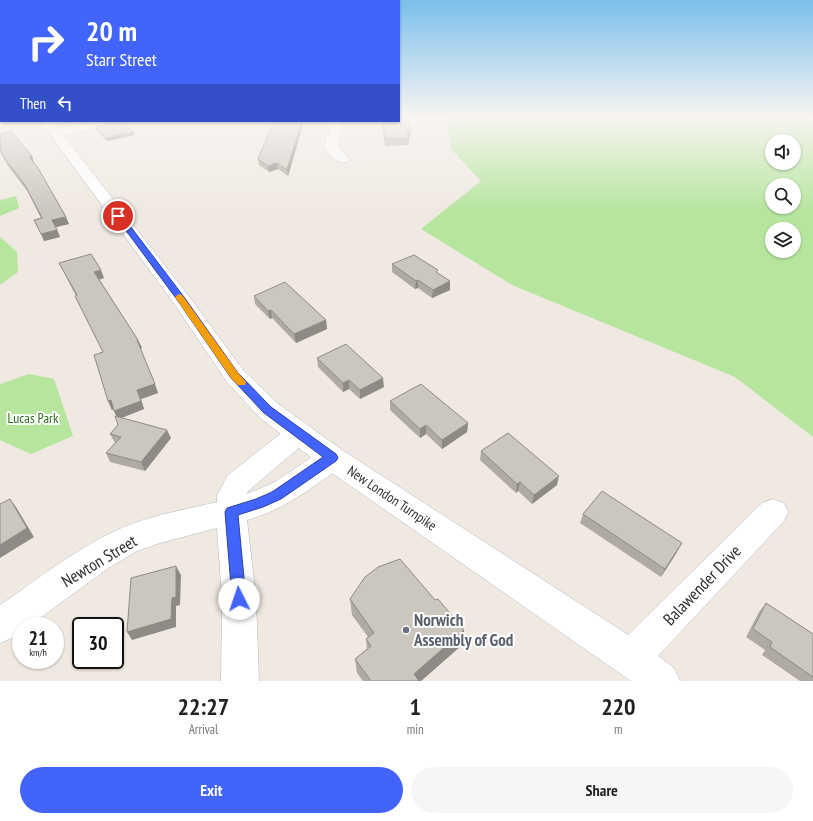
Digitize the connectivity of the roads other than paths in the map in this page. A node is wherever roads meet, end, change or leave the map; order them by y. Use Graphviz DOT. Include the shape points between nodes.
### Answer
graph roads {
  1 [pos="67,148"];
  2 [pos="332,148"];
  3 [pos="342,159"];
  4 [pos="298,434"];
  5 [pos="332,458"];
  6 [pos="231,512"];
  7 [pos="773,512"];
  8 [pos="0,626"];
  9 [pos="631,658"];
  10 [pos="240,681"];
  11 [pos="661,681"];
  1 -- 4 [label="main road, New London Turnpike" via="181,299 235,376 268,410"];
  2 -- 3 [label="main road"];
  4 -- 5 [label="main road, New London Turnpike"];
  4 -- 6 [label="main road" via="238,483 232,495"];
  5 -- 6 [label="main road, Newton Street" via="277,495 259,504"];
  5 -- 9 [label="main road, New London Turnpike"];
  6 -- 8 [label="main road, Newton Street" via="160,529 126,541 96,558"];
  6 -- 10 [label="main road" via="239,599"];
  7 -- 9 [label="main road, Balawender Drive"];
  9 -- 11 [label="main road, New London Turnpike"];
}
